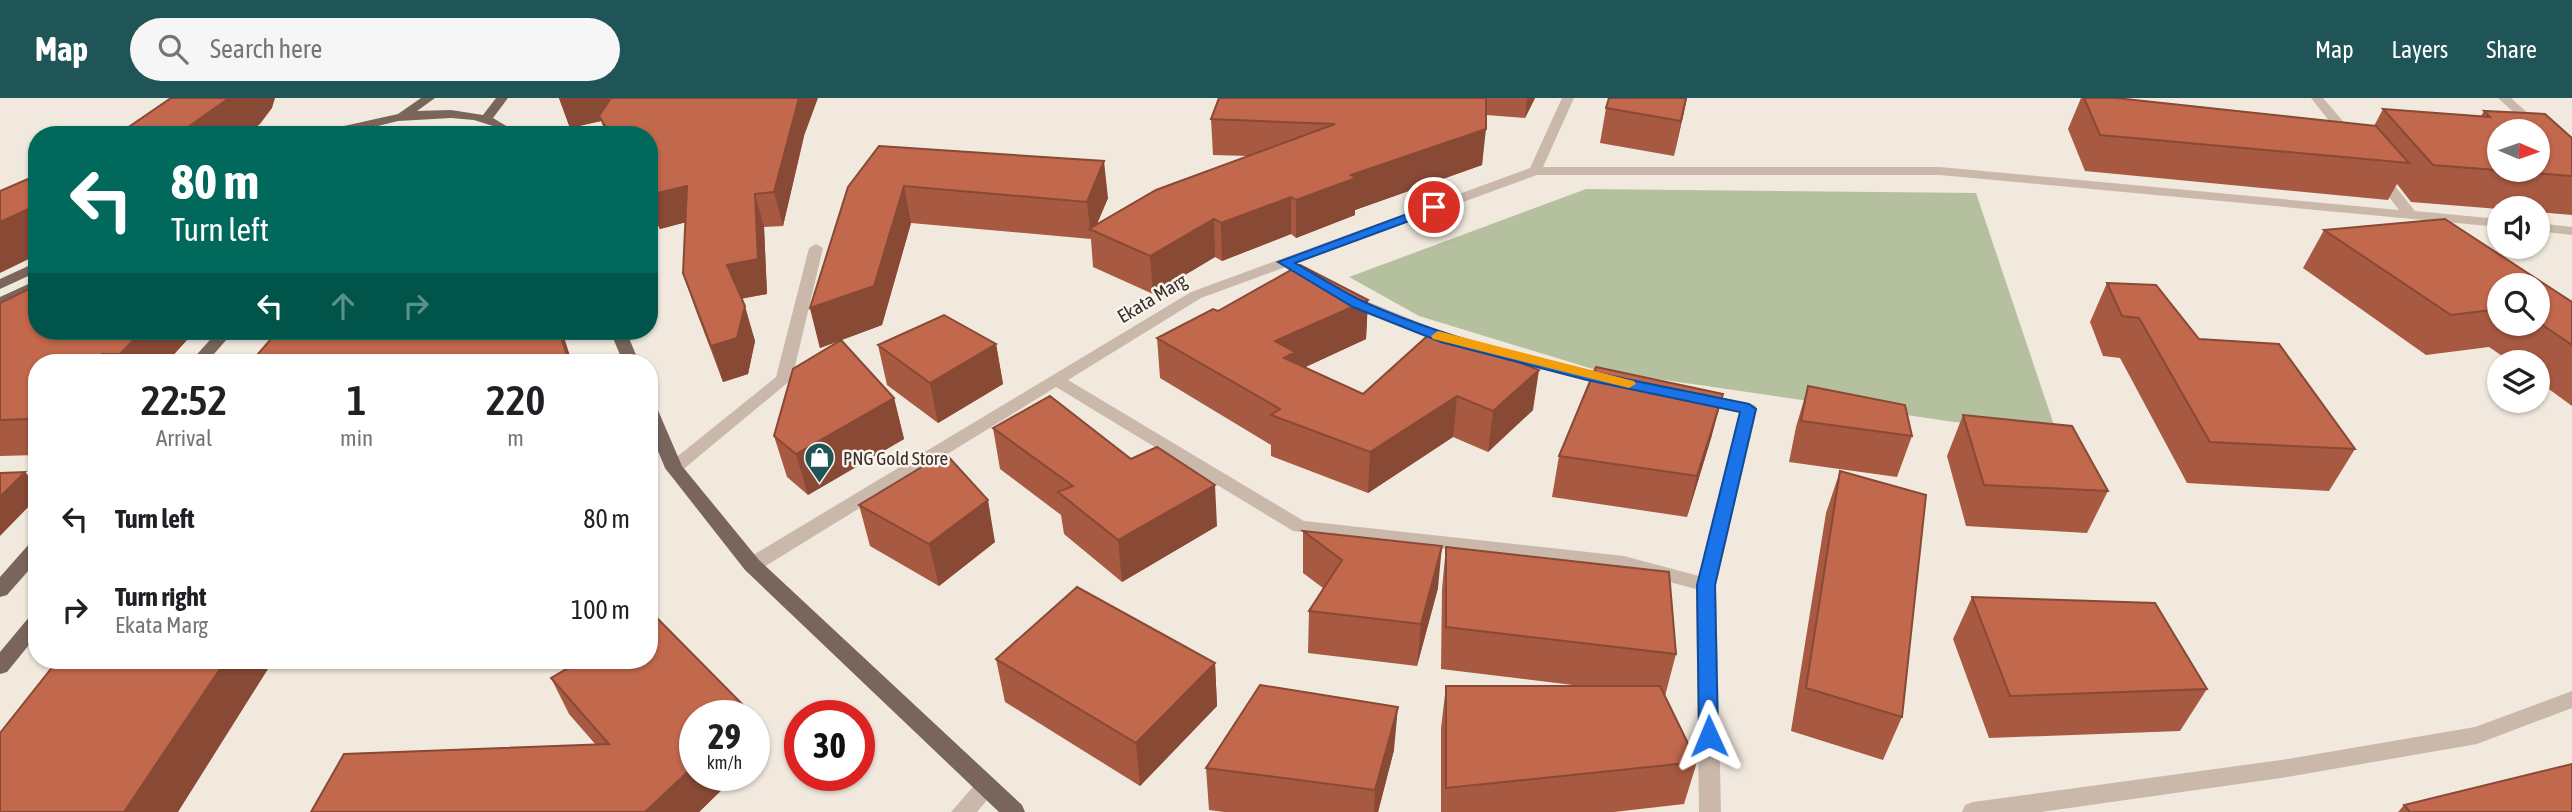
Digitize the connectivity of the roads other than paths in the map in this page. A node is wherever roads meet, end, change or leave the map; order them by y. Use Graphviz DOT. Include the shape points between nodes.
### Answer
graph roads {
  1 [pos="429,98"];
  2 [pos="502,98"];
  3 [pos="1567,98"];
  4 [pos="2317,98"];
  5 [pos="2504,98"];
  6 [pos="401,117"];
  7 [pos="487,118"];
  8 [pos="365,126"];
  9 [pos="500,126"];
  10 [pos="2572,159"];
  11 [pos="1535,171"];
  12 [pos="2411,215"];
  13 [pos="2487,222"];
  14 [pos="2550,228"];
  15 [pos="2572,231"];
  16 [pos="816,248"];
  17 [pos="1284,262"];
  18 [pos="28,271"];
  19 [pos="1305,274"];
  20 [pos="0,285"];
  21 [pos="28,289"];
  22 [pos="1337,292"];
  23 [pos="0,303"];
  24 [pos="218,340"];
  25 [pos="205,354"];
  26 [pos="1057,381"];
  27 [pos="1628,384"];
  28 [pos="1681,395"];
  29 [pos="658,430"];
  30 [pos="674,468"];
  31 [pos="28,558"];
  32 [pos="752,565"];
  33 [pos="1706,585"];
  34 [pos="0,590"];
  35 [pos="28,632"];
  36 [pos="0,666"];
  37 [pos="2572,699"];
  38 [pos="986,788"];
  39 [pos="962,812"];
  40 [pos="1014,812"];
  41 [pos="1710,812"];
  42 [pos="1973,812"];
  1 -- 6 [label="main road"];
  2 -- 7 [label="main road"];
  3 -- 11 [label="street"];
  4 -- 12 [label="street"];
  5 -- 10 [label="street"];
  6 -- 7 [label="main road" via="447,114"];
  6 -- 8 [label="main road"];
  7 -- 9 [label="main road"];
  11 -- 12 [label="street, Ekata Marg" via="1940,171"];
  11 -- 17 [label="street, Ekata Marg"];
  12 -- 13 [label="street, Ekata Marg"];
  14 -- 15 [label="street"];
  16 -- 30 [label="street" via="784,379"];
  17 -- 19 [label="street"];
  17 -- 26 [label="street, Ekata Marg" via="1196,295"];
  18 -- 20 [label="main road"];
  21 -- 23 [label="main road"];
  22 -- 27 [label="street" via="1446,339"];
  24 -- 25 [label="main road"];
  26 -- 32 [label="street, Ekata Marg"];
  26 -- 33 [label="street" via="1300,527 1625,563"];
  28 -- 33 [label="street" via="1749,409"];
  29 -- 30 [label="main road"];
  30 -- 32 [label="main road"];
  31 -- 34 [label="main road"];
  32 -- 38 [label="main road"];
  33 -- 41 [label="street"];
  35 -- 36 [label="main road"];
  37 -- 42 [label="street" via="2477,735 2281,769"];
  38 -- 39 [label="street"];
  38 -- 40 [label="main road"];
}
